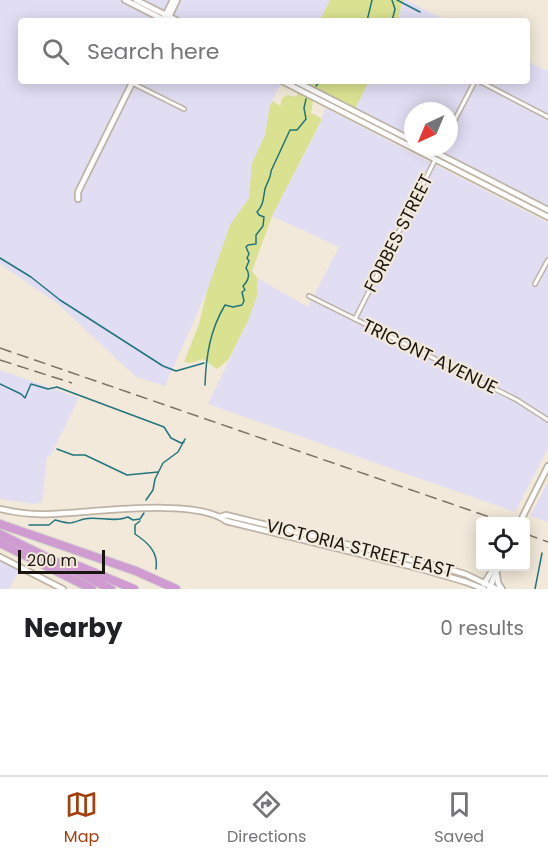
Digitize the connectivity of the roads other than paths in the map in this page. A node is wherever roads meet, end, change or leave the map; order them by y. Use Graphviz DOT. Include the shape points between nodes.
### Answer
graph roads {
  1 [pos="125,0"];
  2 [pos="136,0"];
  3 [pos="175,0"];
  4 [pos="163,18"];
  5 [pos="163,18"];
  6 [pos="166,18"];
  7 [pos="131,84"];
  8 [pos="136,84"];
  9 [pos="288,84"];
  10 [pos="302,84"];
  11 [pos="475,84"];
  12 [pos="483,84"];
  13 [pos="184,110"];
  14 [pos="458,115"];
  15 [pos="548,117"];
  16 [pos="404,136"];
  17 [pos="404,140"];
  18 [pos="436,156"];
  19 [pos="78,199"];
  20 [pos="548,210"];
  21 [pos="548,217"];
  22 [pos="548,260"];
  23 [pos="535,284"];
  24 [pos="309,296"];
  25 [pos="355,319"];
  26 [pos="548,420"];
  27 [pos="548,466"];
  28 [pos="0,509"];
  29 [pos="220,516"];
  30 [pos="522,517"];
  31 [pos="0,524"];
  32 [pos="0,534"];
  33 [pos="0,543"];
  34 [pos="20,543"];
  35 [pos="0,557"];
  36 [pos="410,566"];
  37 [pos="433,566"];
  38 [pos="492,571"];
  39 [pos="494,571"];
  40 [pos="496,571"];
  41 [pos="472,578"];
  42 [pos="466,582"];
  43 [pos="485,588"];
  44 [pos="63,589"];
  45 [pos="92,589"];
  46 [pos="111,589"];
  47 [pos="134,589"];
  48 [pos="176,589"];
  49 [pos="473,589"];
  50 [pos="497,589"];
  51 [pos="502,589"];
  1 -- 4 [label="main road"];
  2 -- 5 [label="main road"];
  3 -- 6 [label="main road"];
  7 -- 19 [label="main road"];
  8 -- 13 [label="street"];
  9 -- 17 [label="main road"];
  10 -- 16 [label="main road"];
  11 -- 14 [label="street"];
  12 -- 15 [label="street"];
  18 -- 20 [label="main road"];
  18 -- 21 [label="main road"];
  18 -- 25 [label="street, FORBES STREET"];
  22 -- 23 [label="street"];
  24 -- 25 [label="street, TRICONT AVENUE"];
  25 -- 26 [label="street, TRICONT AVENUE" via="517,400"];
  27 -- 30 [label="main road"];
  28 -- 29 [label="main road, VICTORIA STREET EAST" via="52,514 180,509"];
  29 -- 36 [label="main road, VICTORIA STREET EAST" via="226,521"];
  29 -- 37 [label="main road, VICTORIA STREET EAST"];
  31 -- 48 [label="highway" via="136,571"];
  32 -- 34 [label="highway"];
  33 -- 45 [label="highway"];
  34 -- 46 [label="highway"];
  34 -- 47 [label="highway"];
  35 -- 44 [label="main road"];
  36 -- 37 [label="main road"];
  36 -- 42 [label="main road, VICTORIA STREET EAST"];
  37 -- 41 [label="main road, VICTORIA STREET EAST"];
  38 -- 41 [label="main road" via="482,578"];
  39 -- 43 [label="main road"];
  40 -- 51 [label="main road"];
  41 -- 43 [label="main road, VICTORIA STREET EAST"];
  42 -- 43 [label="main road, VICTORIA STREET EAST"];
  42 -- 49 [label="main road"];
  43 -- 50 [label="main road, VICTORIA STREET EAST"];
}
